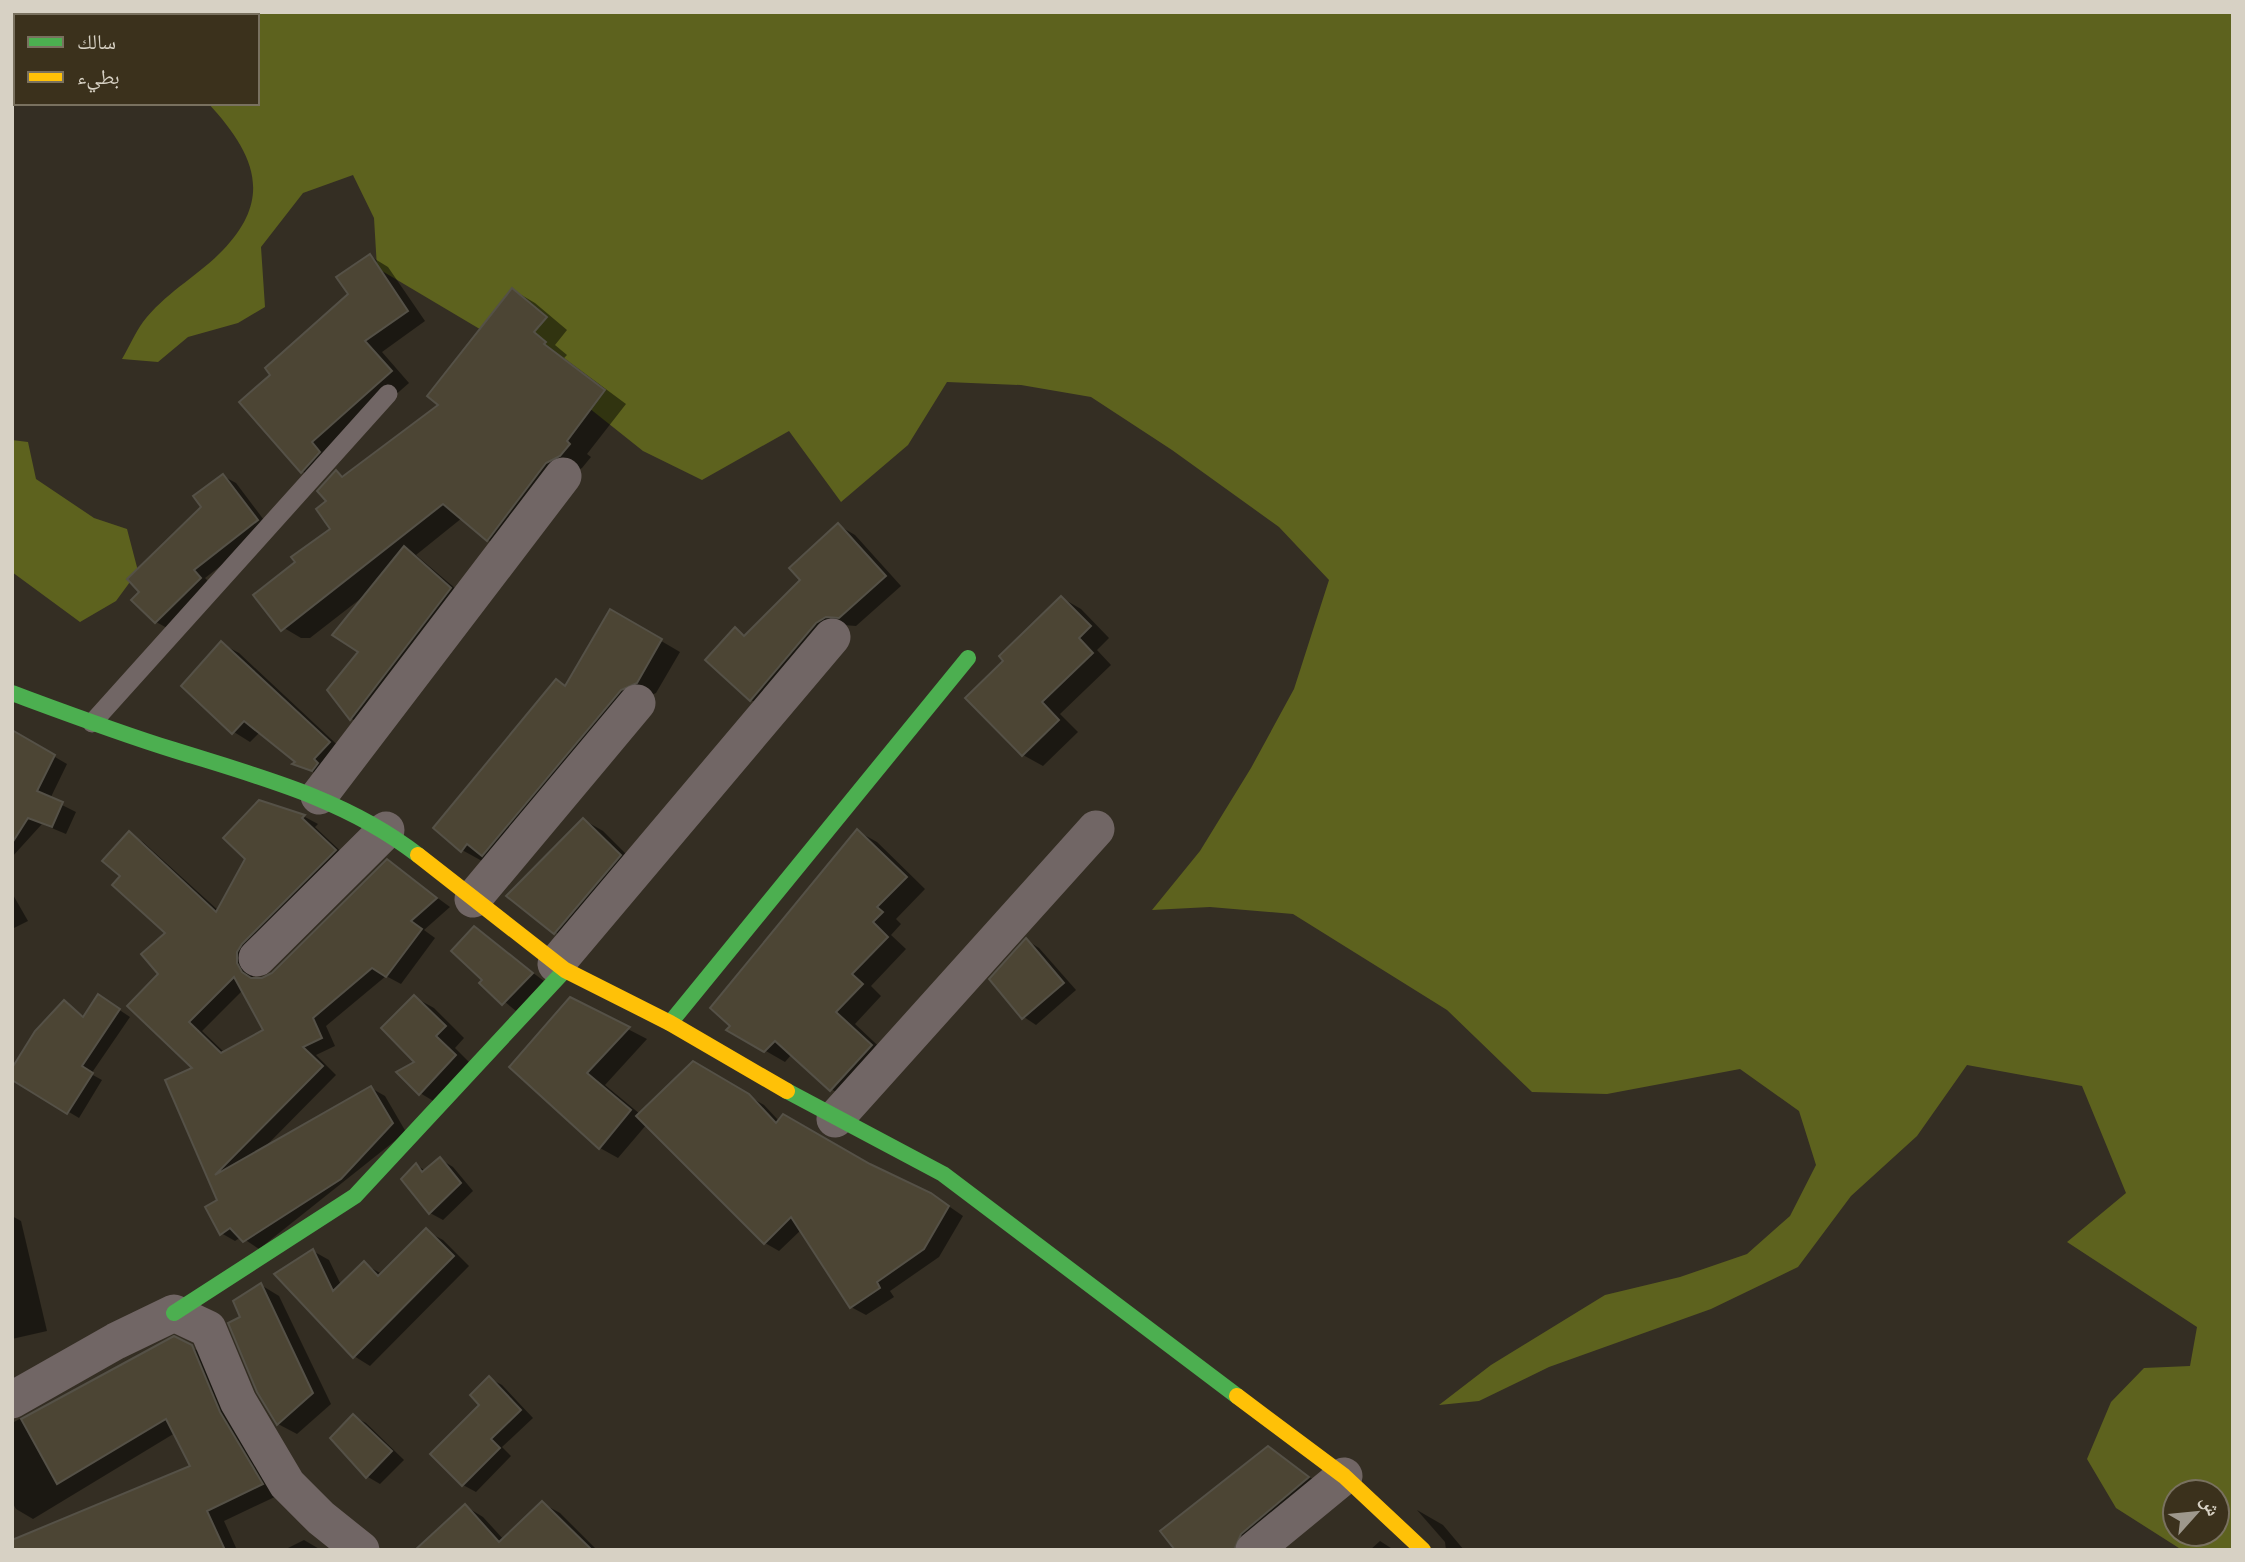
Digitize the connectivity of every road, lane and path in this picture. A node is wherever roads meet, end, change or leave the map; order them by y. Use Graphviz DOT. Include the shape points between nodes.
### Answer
graph roads {
  1 [pos="388,394"];
  2 [pos="563,475"];
  3 [pos="831,637"];
  4 [pos="968,658"];
  5 [pos="12,693"];
  6 [pos="637,704"];
  7 [pos="92,723"];
  8 [pos="319,796"];
  9 [pos="1096,829"];
  10 [pos="386,831"];
  11 [pos="473,899"];
  12 [pos="257,958"];
  13 [pos="561,967"];
  14 [pos="670,1023"];
  15 [pos="835,1119"];
  16 [pos="174,1313"];
  17 [pos="12,1400"];
  18 [pos="1344,1476"];
  19 [pos="361,1550"];
  20 [pos="1254,1550"];
  21 [pos="1423,1550"];
  1 -- 7 [label="lane"];
  2 -- 8 [label="street"];
  3 -- 13 [label="street"];
  4 -- 14 [label="street"];
  5 -- 7 [label="street"];
  6 -- 11 [label="street"];
  7 -- 8 [label="street"];
  8 -- 10 [label="street"];
  9 -- 15 [label="street"];
  10 -- 11 [label="street"];
  10 -- 12 [label="street"];
  11 -- 13 [label="street"];
  13 -- 14 [label="street"];
  13 -- 16 [label="street" via="355,1196"];
  14 -- 15 [label="street"];
  15 -- 18 [label="street" via="943,1174"];
  16 -- 17 [label="street"];
  16 -- 19 [label="street" via="208,1329 238,1401 287,1484"];
  18 -- 20 [label="street"];
  18 -- 21 [label="street"];
}
